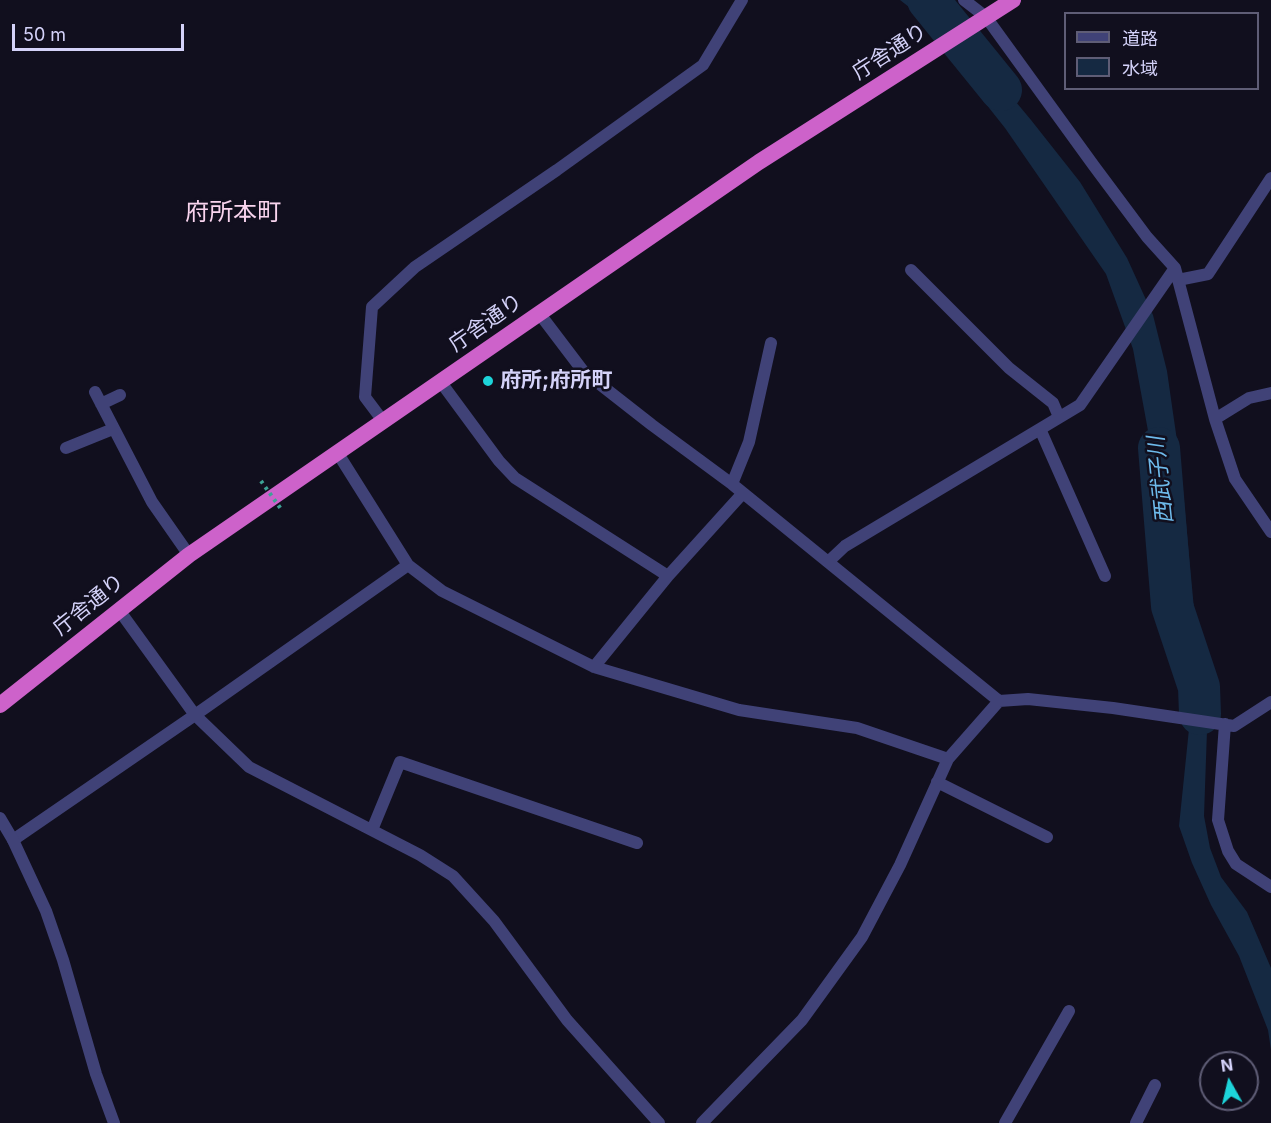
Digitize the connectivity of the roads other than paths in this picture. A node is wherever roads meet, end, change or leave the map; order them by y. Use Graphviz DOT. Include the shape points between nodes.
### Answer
graph roads {
  1 [pos="742,0"];
  2 [pos="963,0"];
  3 [pos="1013,0"];
  4 [pos="986,17"];
  5 [pos="1271,178"];
  6 [pos="911,270"];
  7 [pos="1177,274"];
  8 [pos="539,313"];
  9 [pos="771,343"];
  10 [pos="440,381"];
  11 [pos="95,392"];
  12 [pos="1271,393"];
  13 [pos="120,395"];
  14 [pos="101,404"];
  15 [pos="1059,417"];
  16 [pos="1215,419"];
  17 [pos="383,421"];
  18 [pos="113,429"];
  19 [pos="1040,429"];
  20 [pos="66,448"];
  21 [pos="337,452"];
  22 [pos="732,484"];
  23 [pos="743,493"];
  24 [pos="1271,532"];
  25 [pos="189,555"];
  26 [pos="828,562"];
  27 [pos="408,565"];
  28 [pos="668,576"];
  29 [pos="1105,576"];
  30 [pos="119,610"];
  31 [pos="594,667"];
  32 [pos="999,701"];
  33 [pos="1271,702"];
  34 [pos="0,705"];
  35 [pos="195,715"];
  36 [pos="1225,724"];
  37 [pos="948,759"];
  38 [pos="937,782"];
  39 [pos="0,818"];
  40 [pos="372,830"];
  41 [pos="1047,837"];
  42 [pos="13,840"];
  43 [pos="637,843"];
  44 [pos="1271,887"];
  45 [pos="1069,1011"];
  46 [pos="1155,1085"];
  47 [pos="114,1123"];
  48 [pos="659,1123"];
  49 [pos="702,1123"];
  50 [pos="1005,1123"];
  51 [pos="1136,1123"];
  1 -- 17 [label="street" via="703,65 415,267 372,307 365,397"];
  2 -- 4 [label="street"];
  3 -- 4 [label="highway, 庁舎通り"];
  4 -- 7 [label="street"];
  4 -- 8 [label="highway, 庁舎通り" via="759,162"];
  5 -- 7 [label="street" via="1208,274"];
  6 -- 15 [label="street" via="1009,368 1053,403"];
  7 -- 15 [label="street" via="1080,405"];
  7 -- 16 [label="street"];
  8 -- 10 [label="highway, 庁舎通り"];
  8 -- 22 [label="street" via="583,372"];
  9 -- 22 [label="street" via="750,442"];
  10 -- 17 [label="highway, 庁舎通り"];
  10 -- 28 [label="street" via="515,478"];
  11 -- 14 [label="street"];
  12 -- 16 [label="street" via="1249,398"];
  13 -- 14 [label="street"];
  14 -- 18 [label="street"];
  15 -- 19 [label="street"];
  16 -- 24 [label="street" via="1235,478"];
  17 -- 21 [label="highway, 庁舎通り"];
  18 -- 20 [label="street"];
  18 -- 25 [label="street" via="152,502"];
  19 -- 26 [label="street" via="845,546"];
  19 -- 29 [label="street"];
  21 -- 25 [label="highway, 庁舎通り"];
  21 -- 27 [label="street"];
  22 -- 23 [label="street"];
  23 -- 26 [label="street"];
  23 -- 28 [label="street"];
  25 -- 30 [label="highway, 庁舎通り"];
  26 -- 32 [label="street"];
  27 -- 31 [label="street" via="442,591"];
  27 -- 35 [label="street"];
  28 -- 31 [label="street"];
  30 -- 34 [label="highway, 庁舎通り"];
  30 -- 35 [label="street"];
  31 -- 37 [label="street" via="739,710 857,728"];
  32 -- 36 [label="street" via="1029,699"];
  32 -- 37 [label="street"];
  33 -- 36 [label="street" via="1234,726"];
  35 -- 40 [label="street" via="249,767"];
  35 -- 42 [label="street"];
  36 -- 44 [label="street" via="1218,820 1236,864"];
  37 -- 38 [label="street"];
  38 -- 41 [label="street"];
  38 -- 49 [label="street" via="862,937 802,1020"];
  39 -- 42 [label="street"];
  40 -- 43 [label="street" via="400,762"];
  40 -- 48 [label="street" via="453,876 494,921 567,1020"];
  42 -- 47 [label="street" via="46,910"];
  45 -- 50 [label="street"];
  46 -- 51 [label="street"];
}
